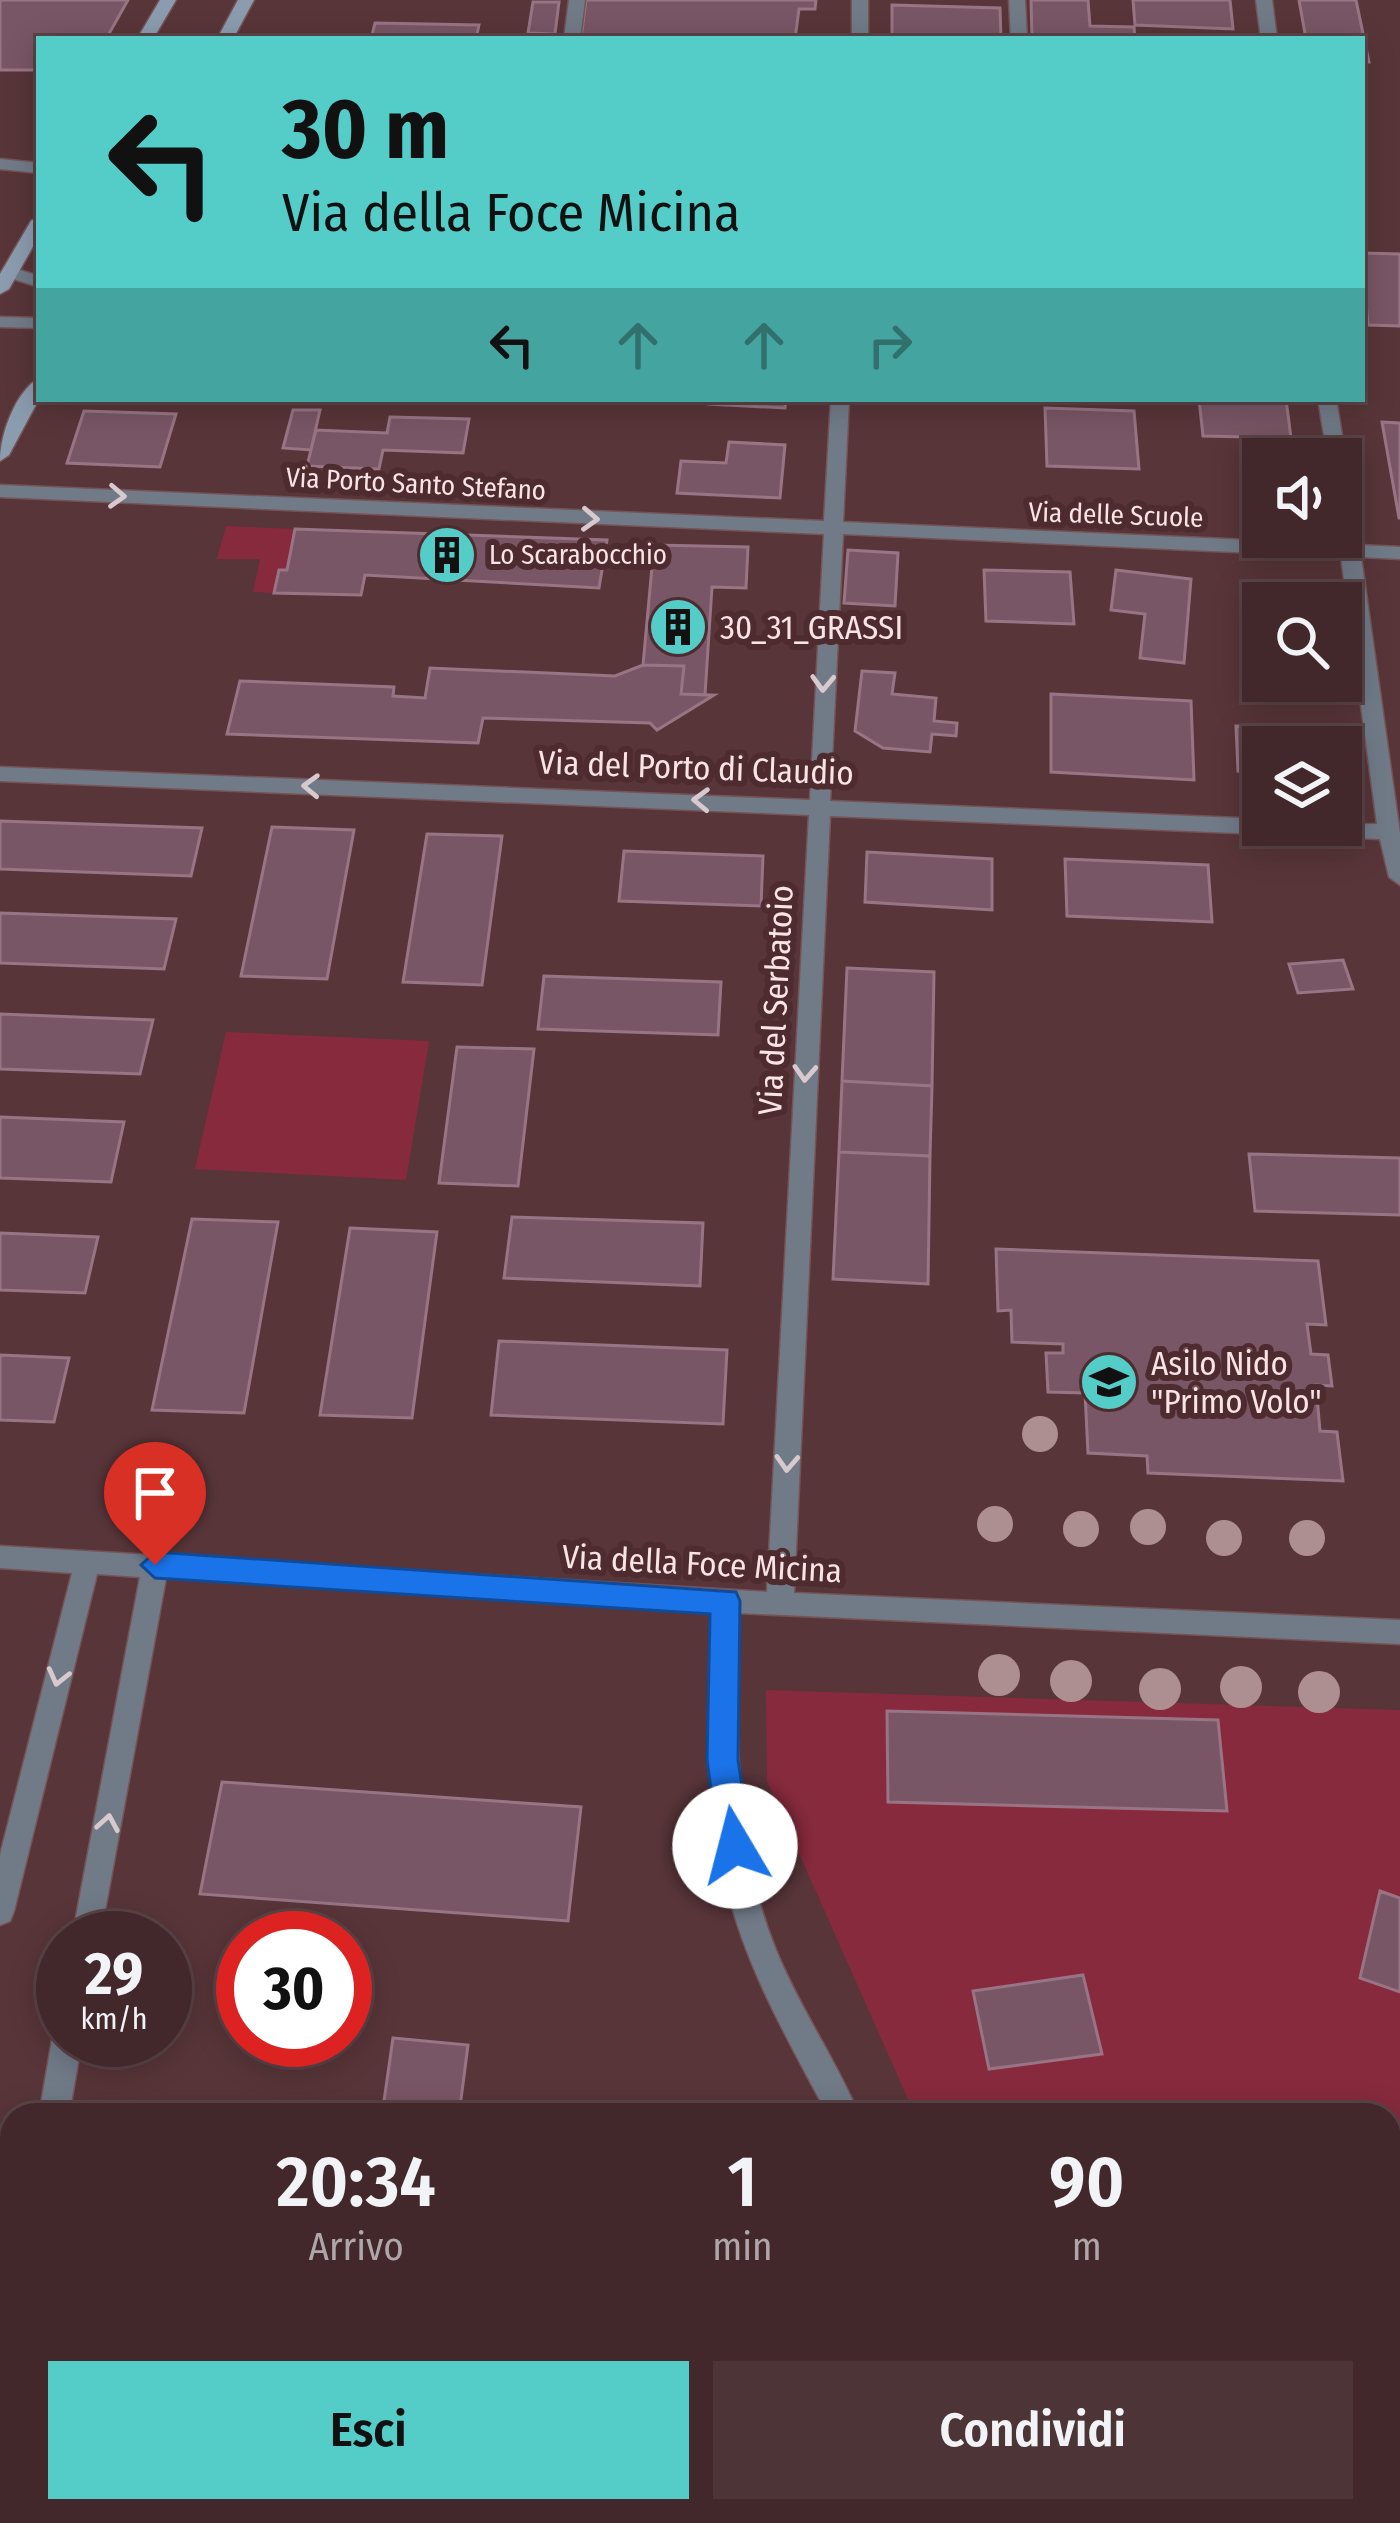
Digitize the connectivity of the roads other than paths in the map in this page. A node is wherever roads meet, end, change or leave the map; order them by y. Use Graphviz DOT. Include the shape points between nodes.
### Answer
graph roads {
  1 [pos="168,0"];
  2 [pos="246,0"];
  3 [pos="577,0"];
  4 [pos="860,0"];
  5 [pos="1017,0"];
  6 [pos="1264,0"];
  7 [pos="147,36"];
  8 [pos="227,36"];
  9 [pos="572,36"];
  10 [pos="860,36"];
  11 [pos="1019,36"];
  12 [pos="1269,36"];
  13 [pos="0,164"];
  14 [pos="36,168"];
  15 [pos="36,226"];
  16 [pos="10,272"];
  17 [pos="36,281"];
  18 [pos="0,290"];
  19 [pos="0,322"];
  20 [pos="36,323"];
  21 [pos="36,389"];
  22 [pos="840,402"];
  23 [pos="1328,402"];
  24 [pos="1334,438"];
  25 [pos="0,455"];
  26 [pos="0,491"];
  27 [pos="829,530"];
  28 [pos="1242,547"];
  29 [pos="1362,551"];
  30 [pos="1400,553"];
  31 [pos="1353,558"];
  32 [pos="0,774"];
  33 [pos="818,804"];
  34 [pos="1389,832"];
  35 [pos="1400,877"];
  36 [pos="0,1557"];
  37 [pos="87,1564"];
  38 [pos="155,1565"];
  39 [pos="725,1601"];
  40 [pos="780,1604"];
  41 [pos="1400,1632"];
  42 [pos="0,1911"];
  43 [pos="91,1911"];
  44 [pos="63,2067"];
  45 [pos="55,2103"];
  46 [pos="838,2103"];
  1 -- 7 [label="street"];
  2 -- 8 [label="street"];
  3 -- 9 [label="street"];
  4 -- 10 [label="street"];
  5 -- 11 [label="street"];
  6 -- 12 [label="street"];
  13 -- 14 [label="street"];
  15 -- 16 [label="street"];
  16 -- 17 [label="street"];
  16 -- 18 [label="street"];
  19 -- 20 [label="street"];
  21 -- 25 [label="street"];
  22 -- 27 [label="street, Via del Serbatoio"];
  23 -- 24 [label="street"];
  26 -- 27 [label="street, Via Porto Santo Stefano, one-way"];
  27 -- 28 [label="street, Via delle Scuole"];
  27 -- 33 [label="street, Via del Serbatoio, one-way"];
  29 -- 30 [label="street, Via delle Scuole"];
  31 -- 34 [label="street"];
  33 -- 32 [label="street, Via del Porto di Claudio, one-way"];
  33 -- 34 [label="street, Via del Porto di Claudio"];
  33 -- 40 [label="street, Via del Serbatoio, one-way"];
  34 -- 35 [label="street"];
  36 -- 37 [label="street, Via della Foce Micina"];
  37 -- 38 [label="street, Via della Foce Micina"];
  37 -- 42 [label="street, one-way"];
  38 -- 39 [label="street, Via della Foce Micina"];
  43 -- 38 [label="street, one-way"];
  39 -- 40 [label="street, Via della Foce Micina"];
  39 -- 46 [label="street" via="722,1760 741,1889"];
  40 -- 41 [label="street, Via della Foce Micina"];
  44 -- 45 [label="street"];
}
